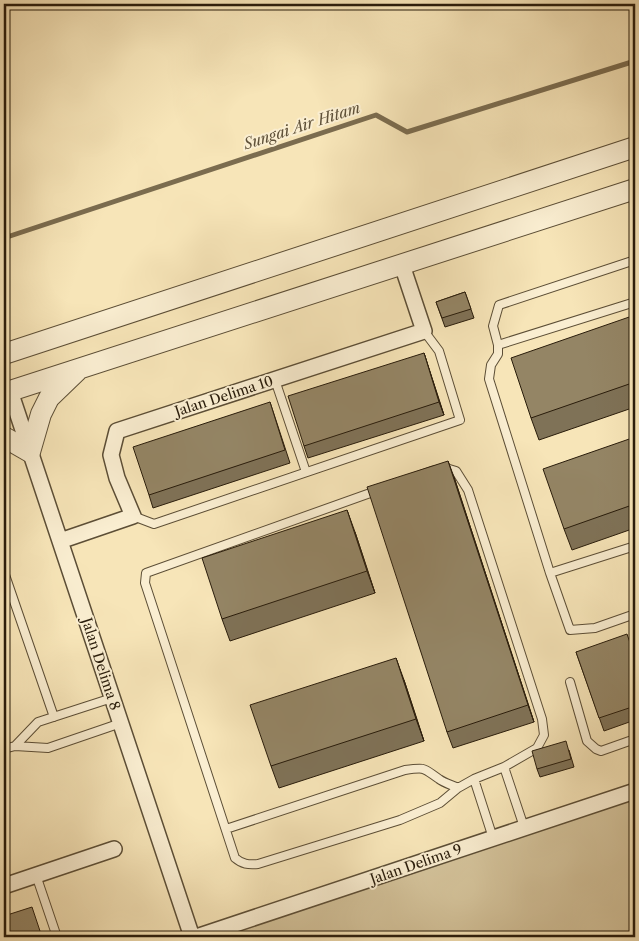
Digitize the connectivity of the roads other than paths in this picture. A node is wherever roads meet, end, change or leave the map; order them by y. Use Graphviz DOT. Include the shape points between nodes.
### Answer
graph roads {
  1 [pos="635,147"];
  2 [pos="635,189"];
  3 [pos="635,260"];
  4 [pos="402,265"];
  5 [pos="635,302"];
  6 [pos="424,331"];
  7 [pos="498,345"];
  8 [pos="4,354"];
  9 [pos="80,368"];
  10 [pos="275,380"];
  11 [pos="7,392"];
  12 [pos="4,437"];
  13 [pos="30,452"];
  14 [pos="306,472"];
  15 [pos="133,516"];
  16 [pos="60,541"];
  17 [pos="635,546"];
  18 [pos="4,572"];
  19 [pos="550,573"];
  20 [pos="635,614"];
  21 [pos="570,682"];
  22 [pos="112,698"];
  23 [pos="54,717"];
  24 [pos="121,724"];
  25 [pos="635,739"];
  26 [pos="15,746"];
  27 [pos="4,749"];
  28 [pos="504,767"];
  29 [pos="474,779"];
  30 [pos="458,788"];
  31 [pos="635,791"];
  32 [pos="524,828"];
  33 [pos="226,830"];
  34 [pos="493,838"];
  35 [pos="114,849"];
  36 [pos="36,875"];
  37 [pos="4,886"];
  38 [pos="57,937"];
  39 [pos="192,937"];
  40 [pos="196,937"];
  1 -- 8 [label="street"];
  2 -- 4 [label="street"];
  3 -- 7 [label="lane" via="499,305 493,326"];
  4 -- 6 [label="street"];
  4 -- 9 [label="street"];
  5 -- 7 [label="lane"];
  6 -- 10 [label="street, Jalan Delima 10"];
  6 -- 14 [label="lane" via="439,351 460,420"];
  7 -- 19 [label="lane" via="489,379"];
  9 -- 11 [label="street"];
  9 -- 13 [label="street" via="48,398"];
  10 -- 14 [label="lane"];
  10 -- 15 [label="street, Jalan Delima 10" via="117,431 111,455"];
  11 -- 13 [label="street, Jalan Delima 8"];
  12 -- 13 [label="street"];
  13 -- 16 [label="street, Jalan Delima 8"];
  14 -- 15 [label="lane" via="154,524"];
  15 -- 16 [label="street"];
  16 -- 22 [label="street, Jalan Delima 8"];
  17 -- 19 [label="lane"];
  18 -- 23 [label="lane"];
  19 -- 20 [label="lane" via="570,630 595,628"];
  21 -- 25 [label="lane" via="592,747 601,751"];
  22 -- 23 [label="lane"];
  22 -- 24 [label="street, Jalan Delima 8"];
  23 -- 26 [label="lane" via="38,722"];
  24 -- 26 [label="lane" via="48,748"];
  24 -- 39 [label="street, Jalan Delima 8"];
  26 -- 27 [label="lane"];
  28 -- 29 [label="lane"];
  28 -- 32 [label="lane"];
  28 -- 33 [label="lane" via="537,748 544,735 542,720 468,490 456,471 446,468 432,471 146,573 145,584"];
  29 -- 30 [label="lane"];
  29 -- 34 [label="lane"];
  30 -- 33 [label="lane" via="428,770 405,770"];
  30 -- 33 [label="lane" via="440,803 400,820 258,864 248,865 235,858"];
  31 -- 32 [label="street, Jalan Delima 9"];
  32 -- 34 [label="street, Jalan Delima 9"];
  34 -- 40 [label="street, Jalan Delima 9"];
  35 -- 36 [label="street"];
  36 -- 37 [label="street"];
  36 -- 38 [label="lane"];
}
